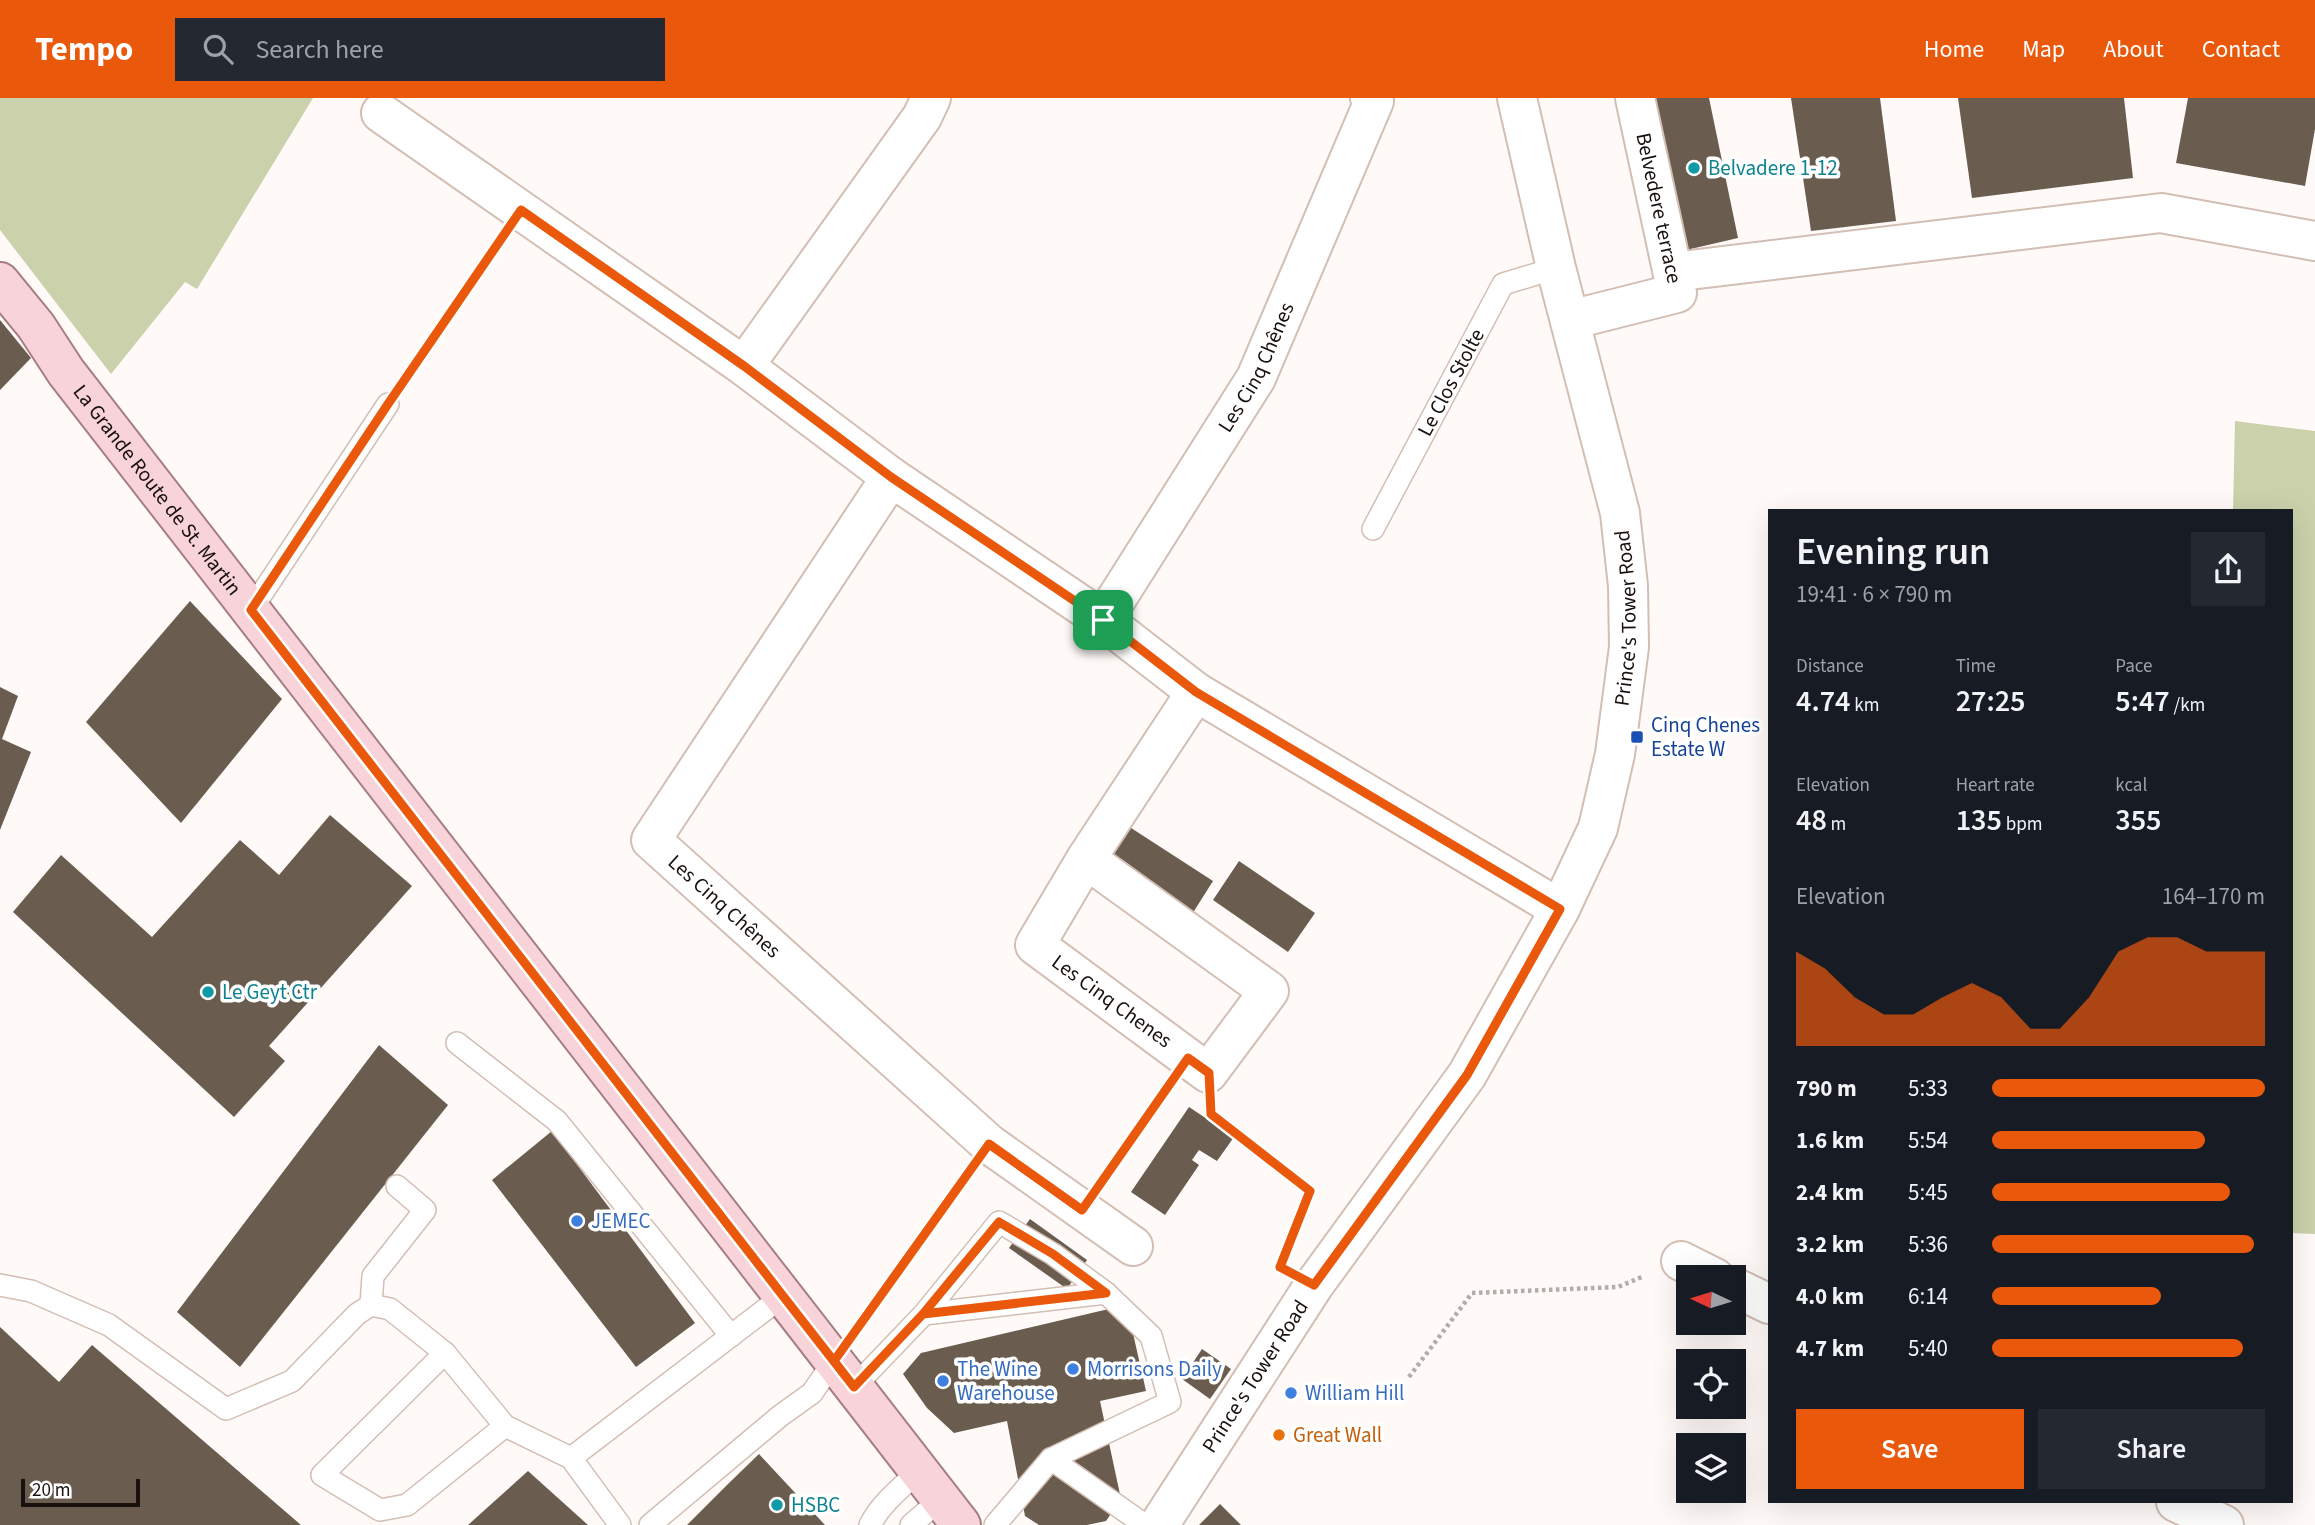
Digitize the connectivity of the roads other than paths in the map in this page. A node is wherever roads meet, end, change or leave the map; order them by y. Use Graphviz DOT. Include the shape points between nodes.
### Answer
graph roads {
  1 [pos="931,98"];
  2 [pos="1370,98"];
  3 [pos="1517,98"];
  4 [pos="1635,98"];
  5 [pos="381,113"];
  6 [pos="2315,241"];
  7 [pos="1556,268"];
  8 [pos="1672,272"];
  9 [pos="0,282"];
  10 [pos="1570,320"];
  11 [pos="744,366"];
  12 [pos="388,404"];
  13 [pos="891,477"];
  14 [pos="1373,529"];
  15 [pos="251,610"];
  16 [pos="1103,620"];
  17 [pos="1196,692"];
  18 [pos="1086,859"];
  19 [pos="1560,909"];
  20 [pos="457,1043"];
  21 [pos="397,1186"];
  22 [pos="1133,1246"];
  23 [pos="1681,1261"];
  24 [pos="1689,1265"];
  25 [pos="0,1285"];
  26 [pos="1106,1293"];
  27 [pos="1746,1293"];
  28 [pos="783,1296"];
  29 [pos="1768,1304"];
  30 [pos="371,1305"];
  31 [pos="923,1314"];
  32 [pos="731,1336"];
  33 [pos="445,1353"];
  34 [pos="844,1374"];
  35 [pos="505,1426"];
  36 [pos="571,1458"];
  37 [pos="1051,1459"];
  38 [pos="941,1498"];
  39 [pos="2178,1503"];
  40 [pos="620,1525"];
  41 [pos="650,1525"];
  42 [pos="870,1525"];
  43 [pos="911,1525"];
  44 [pos="995,1525"];
  45 [pos="1145,1525"];
  46 [pos="1159,1525"];
  47 [pos="2224,1525"];
  1 -- 11 [label="street"];
  2 -- 16 [label="street, Les Cinq Chênes" via="1374,101 1256,378"];
  3 -- 7 [label="street, Prince's Tower Road"];
  4 -- 8 [label="street, Belvedere terrace"];
  5 -- 11 [label="street"];
  6 -- 8 [label="street" via="2161,213"];
  7 -- 10 [label="street, Prince's Tower Road"];
  7 -- 14 [label="lane, Le Clos Stolte" via="1503,284"];
  8 -- 10 [label="street, Belvedere terrace" via="1677,293"];
  9 -- 15 [label="main road, La Grande Route de St. Martin"];
  10 -- 19 [label="street, Prince's Tower Road" via="1620,513 1629,647 1615,754 1598,828"];
  11 -- 13 [label="street"];
  12 -- 15 [label="lane"];
  13 -- 16 [label="street"];
  13 -- 22 [label="street, Les Cinq Chênes" via="651,840 989,1144"];
  15 -- 28 [label="main road, La Grande Route de St. Martin"];
  16 -- 17 [label="street"];
  17 -- 18 [label="street, Les Cinq Chenes"];
  17 -- 19 [label="street"];
  18 -- 18 [label="street, Les Cinq Chenes" via="1269,991 1198,1065 1035,944"];
  19 -- 46 [label="street, Prince's Tower Road" via="1467,1075 1314,1285"];
  20 -- 32 [label="lane" via="557,1121"];
  21 -- 30 [label="lane" via="425,1210 373,1276"];
  23 -- 24 [label="street"];
  25 -- 30 [label="lane" via="31,1291 109,1325 226,1409 292,1381"];
  26 -- 31 [label="lane"];
  26 -- 31 [label="lane" via="999,1222"];
  26 -- 37 [label="lane" via="1151,1336 1170,1402"];
  27 -- 29 [label="street"];
  28 -- 32 [label="lane"];
  28 -- 34 [label="main road, La Grande Route de St. Martin"];
  30 -- 33 [label="lane" via="390,1309"];
  31 -- 34 [label="lane"];
  32 -- 36 [label="lane"];
  33 -- 35 [label="lane"];
  33 -- 35 [label="lane" via="322,1475 380,1510 407,1505"];
  34 -- 38 [label="main road, La Grande Route de St. Martin"];
  34 -- 41 [label="lane" via="780,1416"];
  35 -- 36 [label="lane"];
  36 -- 40 [label="lane"];
  37 -- 44 [label="lane"];
  37 -- 45 [label="lane"];
  38 -- 42 [label="lane" via="894,1494"];
  38 -- 43 [label="lane"];
  39 -- 47 [label="street"];
}
